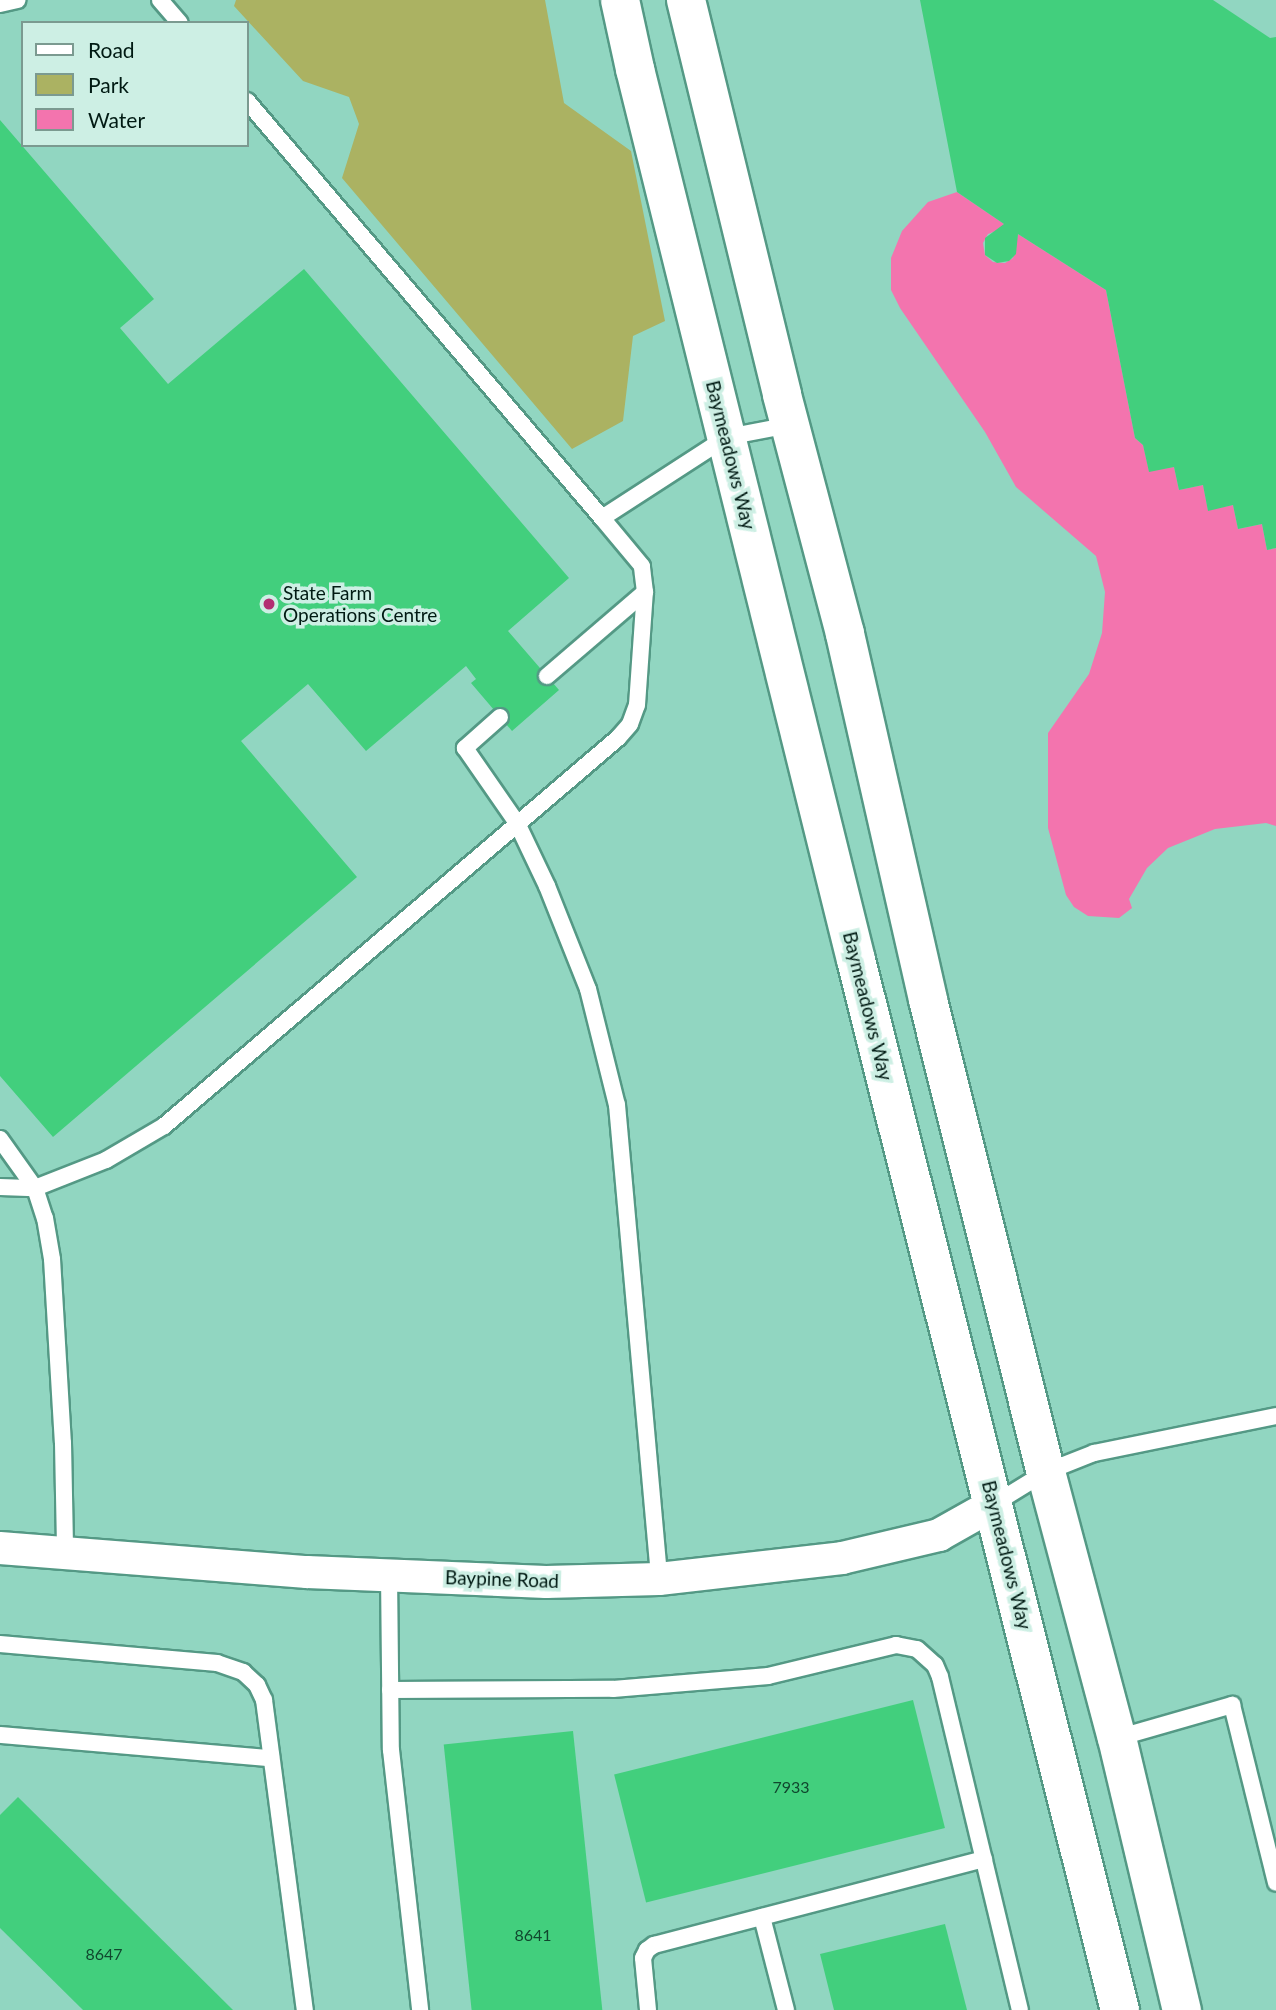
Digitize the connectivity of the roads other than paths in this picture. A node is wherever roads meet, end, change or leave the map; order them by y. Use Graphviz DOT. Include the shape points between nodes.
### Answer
graph roads {
  1 [pos="18,0"];
  2 [pos="160,0"];
  3 [pos="621,0"];
  4 [pos="686,0"];
  5 [pos="0,4"];
  6 [pos="178,21"];
  7 [pos="248,102"];
  8 [pos="790,425"];
  9 [pos="727,436"];
  10 [pos="602,517"];
  11 [pos="645,592"];
  12 [pos="547,676"];
  13 [pos="500,717"];
  14 [pos="517,823"];
  15 [pos="0,1139"];
  16 [pos="0,1186"];
  17 [pos="35,1188"];
  18 [pos="1276,1416"];
  19 [pos="1046,1472"];
  20 [pos="994,1504"];
  21 [pos="0,1548"];
  22 [pos="65,1552"];
  23 [pos="389,1573"];
  24 [pos="659,1579"];
  25 [pos="0,1644"];
  26 [pos="390,1690"];
  27 [pos="0,1735"];
  28 [pos="1116,1738"];
  29 [pos="271,1758"];
  30 [pos="984,1859"];
  31 [pos="1276,1883"];
  32 [pos="762,1917"];
  33 [pos="305,2010"];
  34 [pos="420,2010"];
  35 [pos="648,2010"];
  36 [pos="786,2010"];
  37 [pos="1020,2010"];
  38 [pos="1120,2010"];
  39 [pos="1182,2010"];
  1 -- 5 [label="lane"];
  2 -- 6 [label="lane"];
  3 -- 9 [label="street, Baymeadows Way"];
  4 -- 8 [label="street"];
  7 -- 10 [label="lane"];
  8 -- 9 [label="lane"];
  8 -- 19 [label="street" via="845,634 928,1000"];
  9 -- 10 [label="lane"];
  9 -- 20 [label="street, Baymeadows Way"];
  10 -- 11 [label="lane" via="642,566"];
  11 -- 12 [label="lane"];
  11 -- 14 [label="lane" via="637,705 630,723"];
  13 -- 14 [label="lane" via="465,748"];
  14 -- 17 [label="lane" via="164,1126 106,1160"];
  14 -- 24 [label="lane" via="588,989 617,1105"];
  15 -- 17 [label="lane"];
  16 -- 17 [label="lane"];
  17 -- 22 [label="lane" via="52,1259"];
  18 -- 19 [label="lane" via="1094,1452"];
  19 -- 20 [label="lane"];
  19 -- 28 [label="street"];
  20 -- 24 [label="street, Baypine Road" via="939,1535 842,1558"];
  20 -- 38 [label="street, Baymeadows Way"];
  21 -- 22 [label="street, Baypine Road"];
  22 -- 23 [label="street, Baypine Road" via="307,1572"];
  23 -- 24 [label="street, Baypine Road" via="546,1582"];
  23 -- 26 [label="lane"];
  25 -- 29 [label="lane" via="232,1666 257,1685 264,1700"];
  26 -- 30 [label="lane" via="613,1689 768,1676 896,1645 917,1649 935,1665 940,1677"];
  26 -- 34 [label="lane" via="391,1750"];
  27 -- 29 [label="lane"];
  28 -- 31 [label="lane" via="1233,1705"];
  28 -- 39 [label="street"];
  29 -- 33 [label="lane"];
  30 -- 32 [label="lane"];
  30 -- 37 [label="lane"];
  32 -- 35 [label="lane" via="646,1950 642,1966"];
  32 -- 36 [label="lane"];
}
